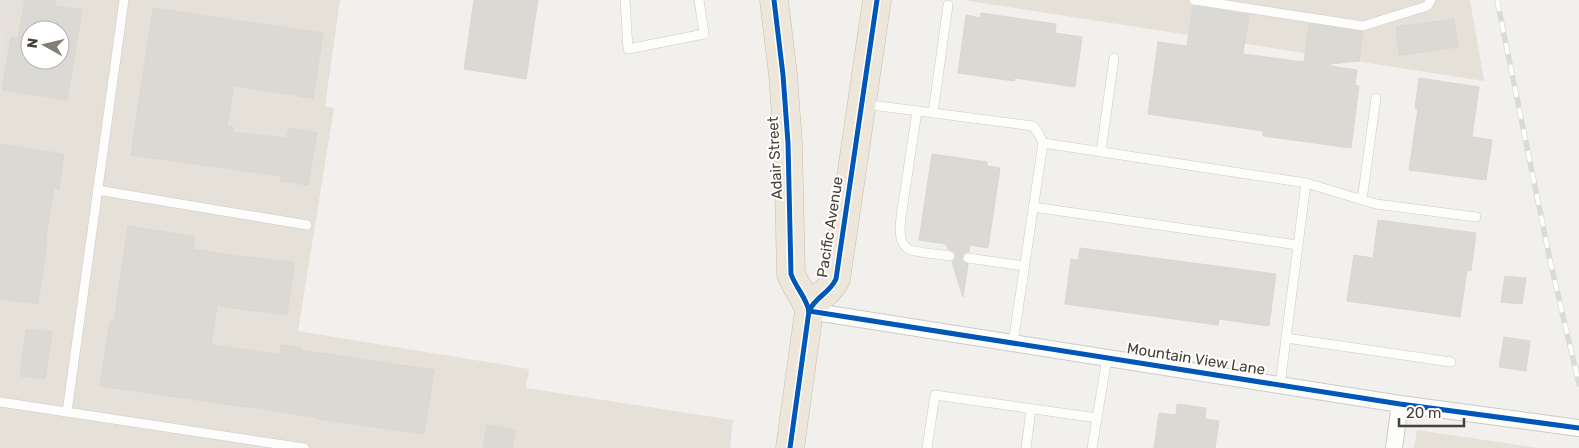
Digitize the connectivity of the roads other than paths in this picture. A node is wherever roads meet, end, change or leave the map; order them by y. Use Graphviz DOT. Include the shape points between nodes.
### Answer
graph roads {
  1 [pos="124,0"];
  2 [pos="625,0"];
  3 [pos="698,0"];
  4 [pos="774,0"];
  5 [pos="877,0"];
  6 [pos="1194,0"];
  7 [pos="1431,0"];
  8 [pos="948,6"];
  9 [pos="1114,58"];
  10 [pos="1376,98"];
  11 [pos="861,104"];
  12 [pos="916,111"];
  13 [pos="933,113"];
  14 [pos="1042,143"];
  15 [pos="1101,152"];
  16 [pos="1306,183"];
  17 [pos="97,190"];
  18 [pos="1362,200"];
  19 [pos="1033,207"];
  20 [pos="1476,217"];
  21 [pos="307,225"];
  22 [pos="1298,245"];
  23 [pos="950,256"];
  24 [pos="968,258"];
  25 [pos="1024,266"];
  26 [pos="809,311"];
  27 [pos="1286,338"];
  28 [pos="1013,343"];
  29 [pos="1106,358"];
  30 [pos="1451,362"];
  31 [pos="1280,385"];
  32 [pos="0,402"];
  33 [pos="1400,404"];
  34 [pos="1031,409"];
  35 [pos="67,412"];
  36 [pos="1097,418"];
  37 [pos="1579,428"];
  38 [pos="304,448"];
  39 [pos="790,448"];
  40 [pos="927,448"];
  41 [pos="1026,448"];
  42 [pos="1092,448"];
  43 [pos="1394,448"];
  1 -- 17 [label="lane"];
  2 -- 3 [label="lane" via="628,49 704,34"];
  4 -- 26 [label="highway, Adair Street" via="788,142 791,274"];
  5 -- 11 [label="highway, Pacific Avenue"];
  6 -- 7 [label="lane" via="1363,26 1427,6"];
  8 -- 13 [label="lane"];
  9 -- 15 [label="lane"];
  10 -- 18 [label="lane"];
  11 -- 12 [label="lane"];
  11 -- 26 [label="highway, Pacific Avenue" via="836,279 832,288 813,302"];
  12 -- 13 [label="lane"];
  12 -- 23 [label="lane" via="901,217 902,240 906,248"];
  13 -- 14 [label="lane" via="1033,126"];
  14 -- 15 [label="lane"];
  14 -- 19 [label="lane"];
  15 -- 16 [label="lane"];
  16 -- 18 [label="lane"];
  16 -- 22 [label="lane"];
  17 -- 21 [label="lane"];
  17 -- 35 [label="lane"];
  18 -- 20 [label="lane"];
  19 -- 22 [label="lane"];
  19 -- 25 [label="lane"];
  22 -- 27 [label="lane"];
  24 -- 25 [label="lane"];
  25 -- 28 [label="lane"];
  26 -- 28 [label="street, Mountain View Lane"];
  26 -- 39 [label="highway"];
  27 -- 30 [label="lane"];
  27 -- 31 [label="lane"];
  28 -- 29 [label="street, Mountain View Lane"];
  29 -- 31 [label="street, Mountain View Lane"];
  29 -- 36 [label="lane"];
  31 -- 33 [label="street, Mountain View Lane"];
  32 -- 35 [label="lane"];
  33 -- 37 [label="street, Mountain View Lane"];
  33 -- 43 [label="street"];
  34 -- 36 [label="lane"];
  34 -- 40 [label="lane" via="935,395"];
  34 -- 41 [label="lane"];
  35 -- 38 [label="lane"];
  36 -- 42 [label="lane"];
}
